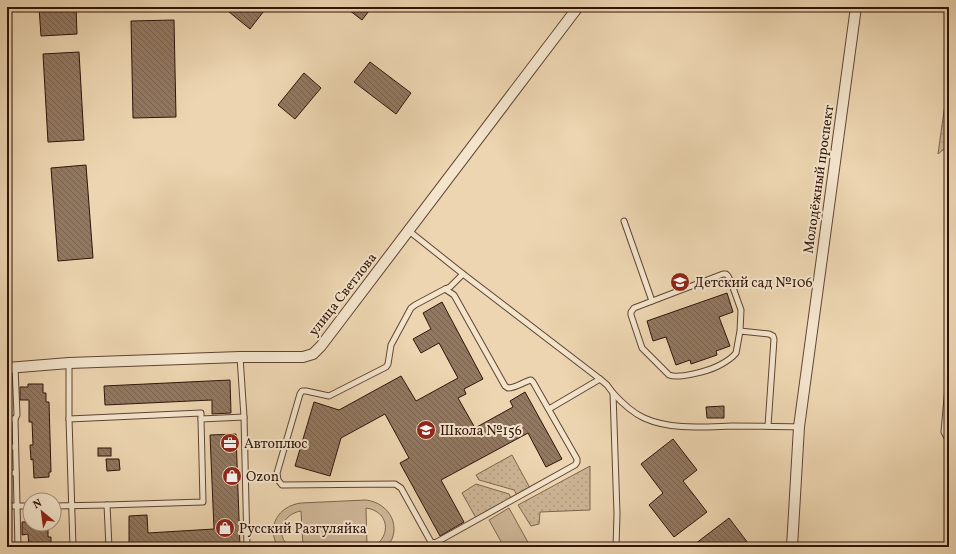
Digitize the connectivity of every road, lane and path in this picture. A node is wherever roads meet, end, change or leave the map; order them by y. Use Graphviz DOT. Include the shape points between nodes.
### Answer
graph roads {
  1 [pos="578,7"];
  2 [pos="856,7"];
  3 [pos="624,221"];
  4 [pos="409,231"];
  5 [pos="463,274"];
  6 [pos="445,289"];
  7 [pos="652,301"];
  8 [pos="740,331"];
  9 [pos="240,358"];
  10 [pos="69,363"];
  11 [pos="11,367"];
  12 [pos="949,375"];
  13 [pos="600,379"];
  14 [pos="613,393"];
  15 [pos="549,408"];
  16 [pos="244,417"];
  17 [pos="7,419"];
  18 [pos="15,419"];
  19 [pos="69,419"];
  20 [pos="201,419"];
  21 [pos="768,426"];
  22 [pos="799,427"];
  23 [pos="949,438"];
  24 [pos="16,447"];
  25 [pos="7,448"];
  26 [pos="7,473"];
  27 [pos="16,473"];
  28 [pos="107,505"];
  29 [pos="7,506"];
  30 [pos="17,506"];
  31 [pos="22,506"];
  32 [pos="62,506"];
  33 [pos="71,506"];
  34 [pos="18,547"];
  35 [pos="73,547"];
  36 [pos="109,547"];
  37 [pos="247,547"];
  38 [pos="616,547"];
  39 [pos="792,547"];
  1 -- 4 [label="street, улица Светлова"];
  2 -- 22 [label="street, Молодёжный проспект"];
  3 -- 7 [label="lane"];
  4 -- 5 [label="lane"];
  4 -- 9 [label="street, улица Светлова" via="313,354 302,357"];
  5 -- 6 [label="lane"];
  5 -- 13 [label="lane"];
  6 -- 15 [label="lane" via="454,295 505,386 512,388 531,380"];
  6 -- 15 [label="lane" via="411,308 391,345 386,366 329,396 302,391 277,473 282,485 395,484 401,488 431,542 435,543 575,465 577,459"];
  7 -- 8 [label="lane" via="726,274 740,310"];
  7 -- 8 [label="lane" via="634,308 631,315 642,348 670,376 691,375 719,366 736,353"];
  8 -- 21 [label="lane" via="769,334 774,339"];
  9 -- 10 [label="street, улица Светлова"];
  9 -- 16 [label="lane"];
  10 -- 11 [label="street, улица Светлова"];
  10 -- 19 [label="lane"];
  11 -- 18 [label="lane" via="17,415"];
  12 -- 23 [label="lane" via="944,432"];
  13 -- 14 [label="lane"];
  13 -- 15 [label="lane"];
  14 -- 21 [label="lane" via="626,407 643,418 665,424 690,427"];
  14 -- 38 [label="lane"];
  16 -- 20 [label="lane"];
  16 -- 37 [label="lane"];
  17 -- 18 [label="lane"];
  18 -- 24 [label="lane"];
  19 -- 20 [label="lane" via="201,413"];
  19 -- 33 [label="lane"];
  20 -- 28 [label="lane" via="203,502"];
  21 -- 22 [label="lane"];
  22 -- 39 [label="street, Молодёжный проспект"];
  24 -- 25 [label="lane"];
  24 -- 27 [label="lane"];
  26 -- 27 [label="lane"];
  27 -- 30 [label="lane"];
  28 -- 33 [label="lane"];
  28 -- 36 [label="lane"];
  29 -- 30 [label="lane"];
  30 -- 31 [label="lane"];
  30 -- 34 [label="lane"];
  32 -- 33 [label="lane"];
  33 -- 35 [label="lane"];
}
